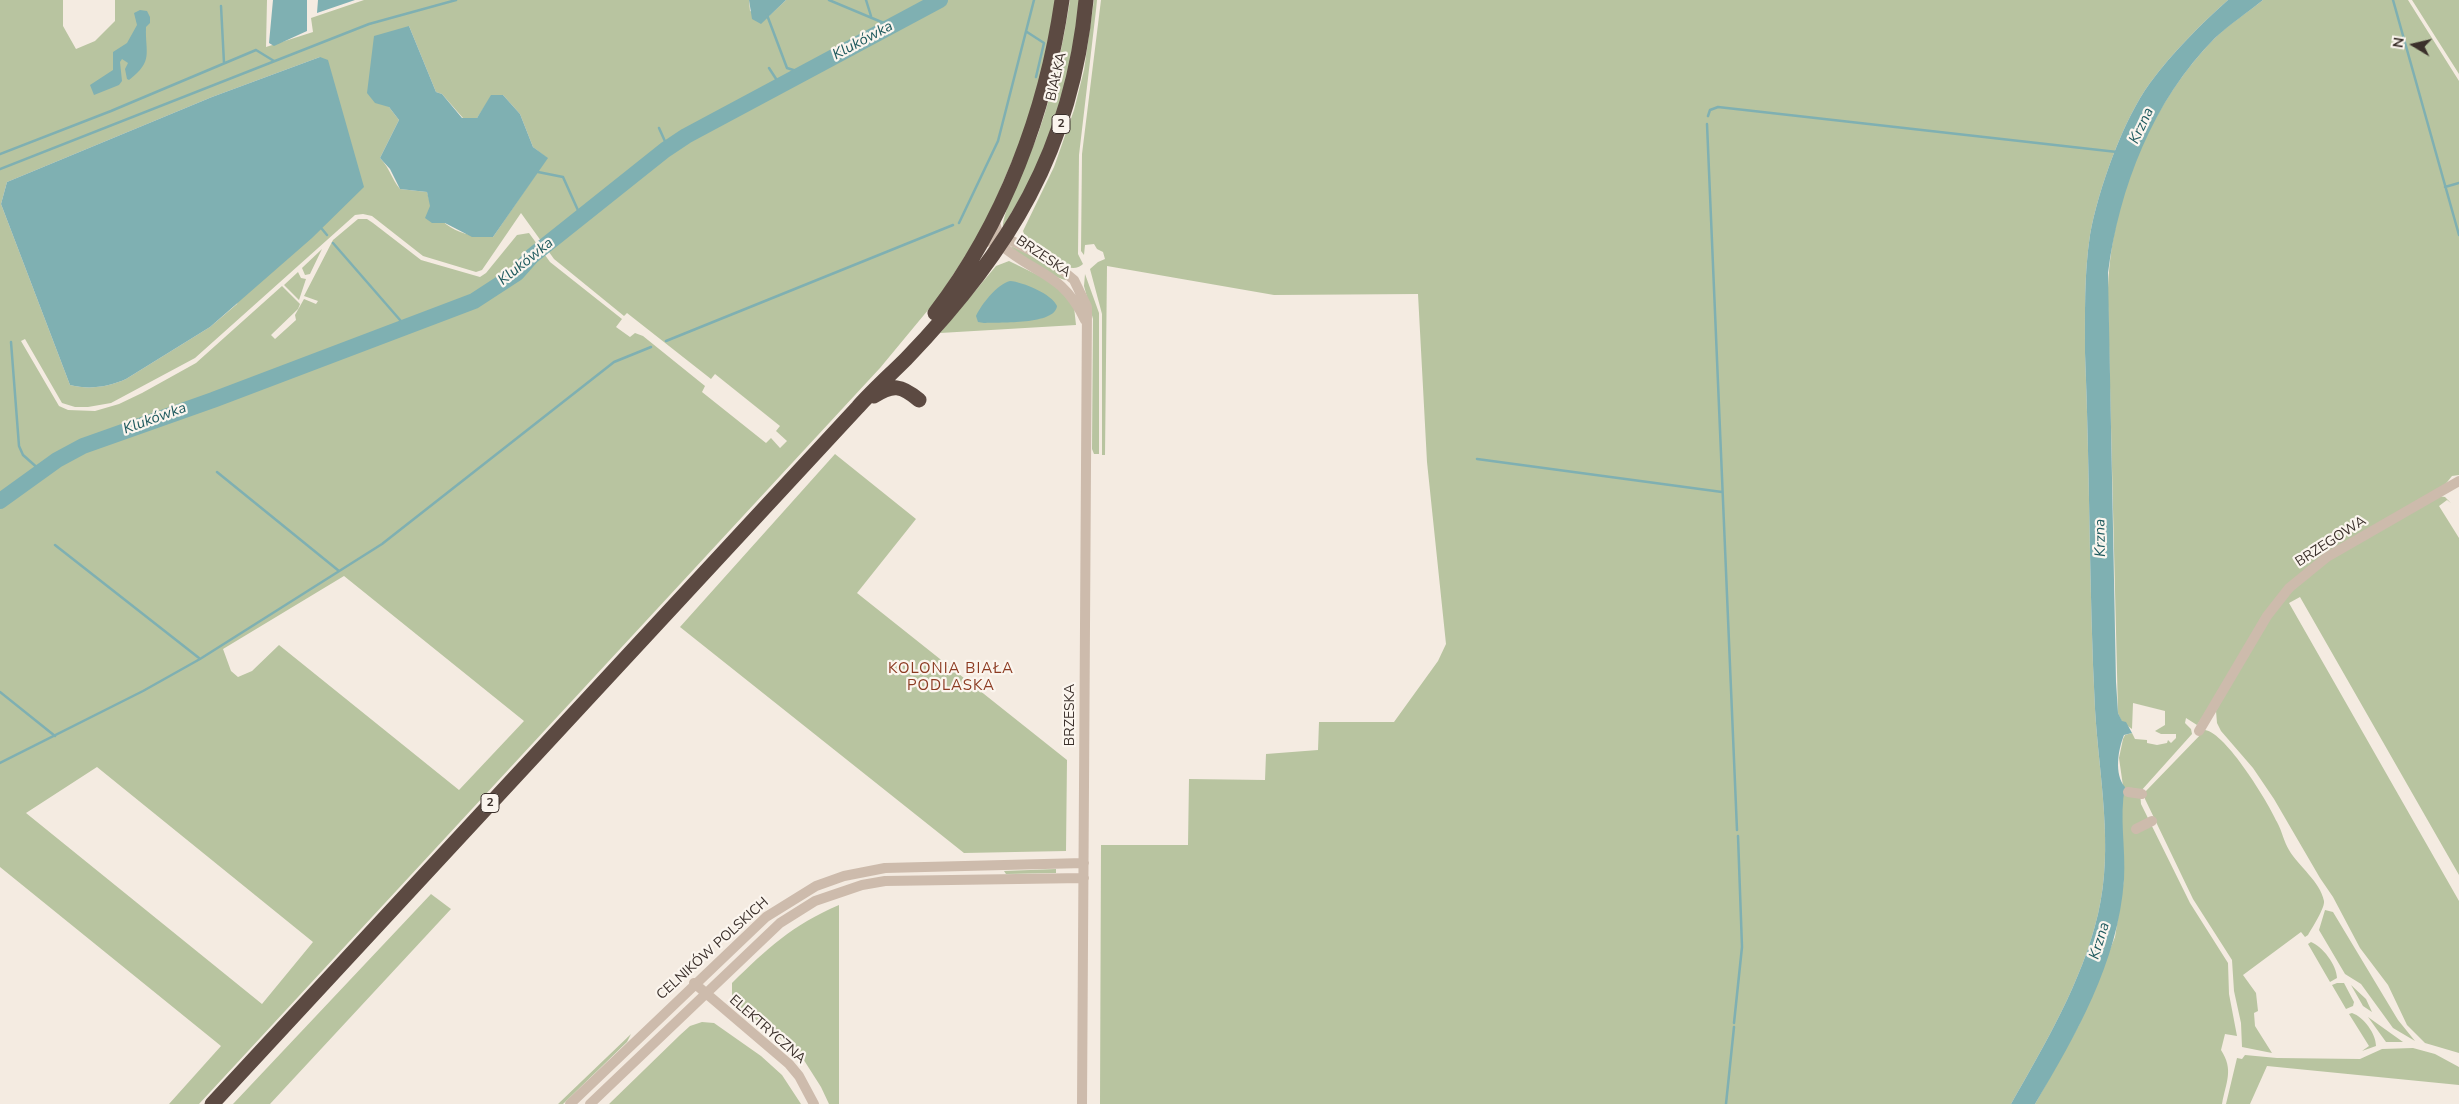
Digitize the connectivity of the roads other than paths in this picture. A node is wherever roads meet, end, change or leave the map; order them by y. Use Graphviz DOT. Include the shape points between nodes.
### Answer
graph roads {
  1 [pos="1062,0"];
  2 [pos="1086,0"];
  3 [pos="994,218"];
  4 [pos="1001,240"];
  5 [pos="980,243"];
  6 [pos="880,383"];
  7 [pos="919,400"];
  8 [pos="858,407"];
  9 [pos="2459,481"];
  10 [pos="2199,731"];
  11 [pos="2128,792"];
  12 [pos="2142,794"];
  13 [pos="2152,821"];
  14 [pos="2136,828"];
  15 [pos="1084,863"];
  16 [pos="860,872"];
  17 [pos="1084,878"];
  18 [pos="862,885"];
  19 [pos="694,984"];
  20 [pos="704,994"];
  21 [pos="212,1104"];
  22 [pos="570,1104"];
  23 [pos="590,1104"];
  24 [pos="814,1104"];
  25 [pos="1082,1104"];
  1 -- 3 [label="highway, BIAŁKA / 2" via="1054,49 1038,109"];
  2 -- 4 [label="highway, BIAŁKA / 2" via="1077,64 1062,122 1035,187"];
  3 -- 4 [label="street, BRZESKA"];
  3 -- 5 [label="highway, 2"];
  4 -- 5 [label="street, BRZESKA"];
  4 -- 6 [label="highway, 2" via="956,303"];
  4 -- 15 [label="street, BRZESKA" via="1064,287 1088,326"];
  5 -- 6 [label="highway, 2" via="944,301"];
  6 -- 8 [label="highway, 2"];
  7 -- 8 [label="highway" via="904,390 890,388"];
  8 -- 21 [label="highway, 2"];
  9 -- 10 [label="street, BRZEGOWA" via="2327,557 2289,588 2267,616"];
  11 -- 12 [label="street"];
  13 -- 14 [label="street"];
  15 -- 16 [label="street, CELNIKÓW POLSKICH" via="923,866"];
  15 -- 17 [label="street, BRZESKA"];
  16 -- 18 [label="street"];
  16 -- 19 [label="street, CELNIKÓW POLSKICH" via="816,886 790,900 766,917"];
  17 -- 18 [label="street, CELNIKÓW POLSKICH" via="885,881"];
  17 -- 25 [label="street, BRZESKA"];
  18 -- 20 [label="street, CELNIKÓW POLSKICH" via="798,910"];
  19 -- 20 [label="street, ELEKTRYCZNA"];
  19 -- 22 [label="street, CELNIKÓW POLSKICH"];
  20 -- 23 [label="street, CELNIKÓW POLSKICH"];
  20 -- 24 [label="street, ELEKTRYCZNA" via="789,1064"];
}
